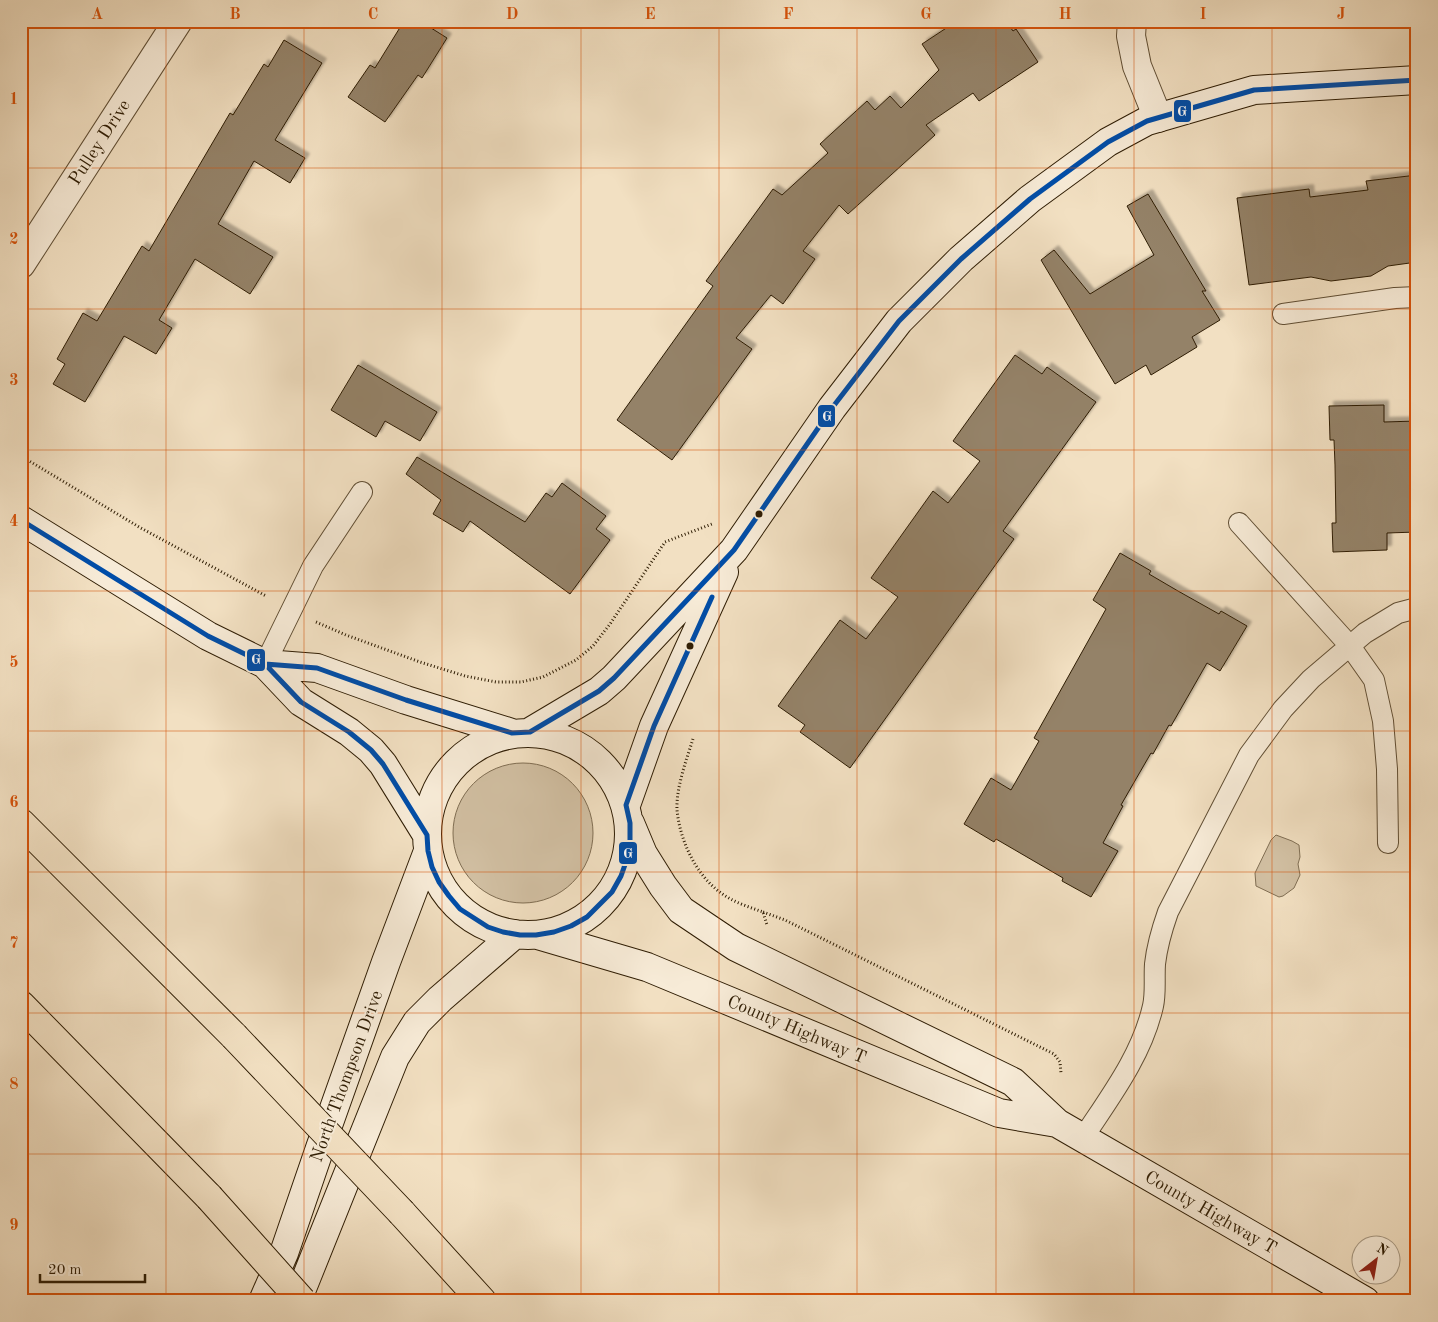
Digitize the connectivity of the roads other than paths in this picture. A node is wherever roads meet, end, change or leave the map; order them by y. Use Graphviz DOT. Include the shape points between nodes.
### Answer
graph roads {
  1 [pos="178,21"];
  2 [pos="1132,21"];
  3 [pos="1417,80"];
  4 [pos="1158,118"];
  5 [pos="21,264"];
  6 [pos="1417,297"];
  7 [pos="1283,314"];
  8 [pos="362,492"];
  9 [pos="21,520"];
  10 [pos="1239,523"];
  11 [pos="734,550"];
  12 [pos="1417,608"];
  13 [pos="1350,646"];
  14 [pos="265,664"];
  15 [pos="521,733"];
  16 [pos="628,814"];
  17 [pos="21,823"];
  18 [pos="427,843"];
  19 [pos="1388,843"];
  20 [pos="525,934"];
  21 [pos="21,1005"];
  22 [pos="1057,1123"];
  23 [pos="1083,1138"];
  24 [pos="263,1301"];
  25 [pos="297,1301"];
  26 [pos="302,1301"];
  27 [pos="482,1301"];
  28 [pos="1365,1301"];
  1 -- 5 [label="main road, Pulley Drive"];
  2 -- 4 [label="main road" via="1136,66"];
  3 -- 4 [label="main road" via="1254,90"];
  4 -- 11 [label="main road" via="1108,142 1030,199 961,259 899,321 832,408"];
  6 -- 7 [label="lane"];
  8 -- 14 [label="lane" via="313,566"];
  9 -- 14 [label="main road" via="208,636"];
  10 -- 13 [label="lane"];
  11 -- 15 [label="main road" via="599,691"];
  11 -- 16 [label="main road" via="654,726"];
  12 -- 13 [label="lane" via="1398,613"];
  13 -- 19 [label="lane" via="1374,680 1382,721"];
  13 -- 23 [label="lane" via="1283,709 1249,755 1168,912 1159,940 1154,1004 1146,1033"];
  14 -- 15 [label="main road" via="317,668 406,700"];
  14 -- 18 [label="main road" via="301,702 371,750 383,764"];
  15 -- 16 [label="main road, County Highway T" via="548,734 566,739 597,759 619,788"];
  15 -- 18 [label="main road" via="489,740 450,768 437,788 429,811"];
  16 -- 20 [label="main road" via="630,842 627,859 612,892 586,917 571,926 554,932"];
  16 -- 22 [label="main road, County Highway T" via="643,854 681,910 736,947 1013,1082"];
  17 -- 27 [label="highway, bridge" via="234,1036"];
  18 -- 20 [label="main road, County Highway T" via="439,882 460,908 488,926 503,932"];
  18 -- 24 [label="main road, North Thompson Drive" via="284,1253"];
  20 -- 22 [label="main road, County Highway T" via="647,966 999,1113"];
  20 -- 25 [label="main road, North Thompson Drive" via="440,999 417,1022 395,1057"];
  21 -- 26 [label="highway, bridge" via="209,1197"];
  22 -- 23 [label="main road, County Highway T"];
  23 -- 28 [label="main road, County Highway T"];
}
